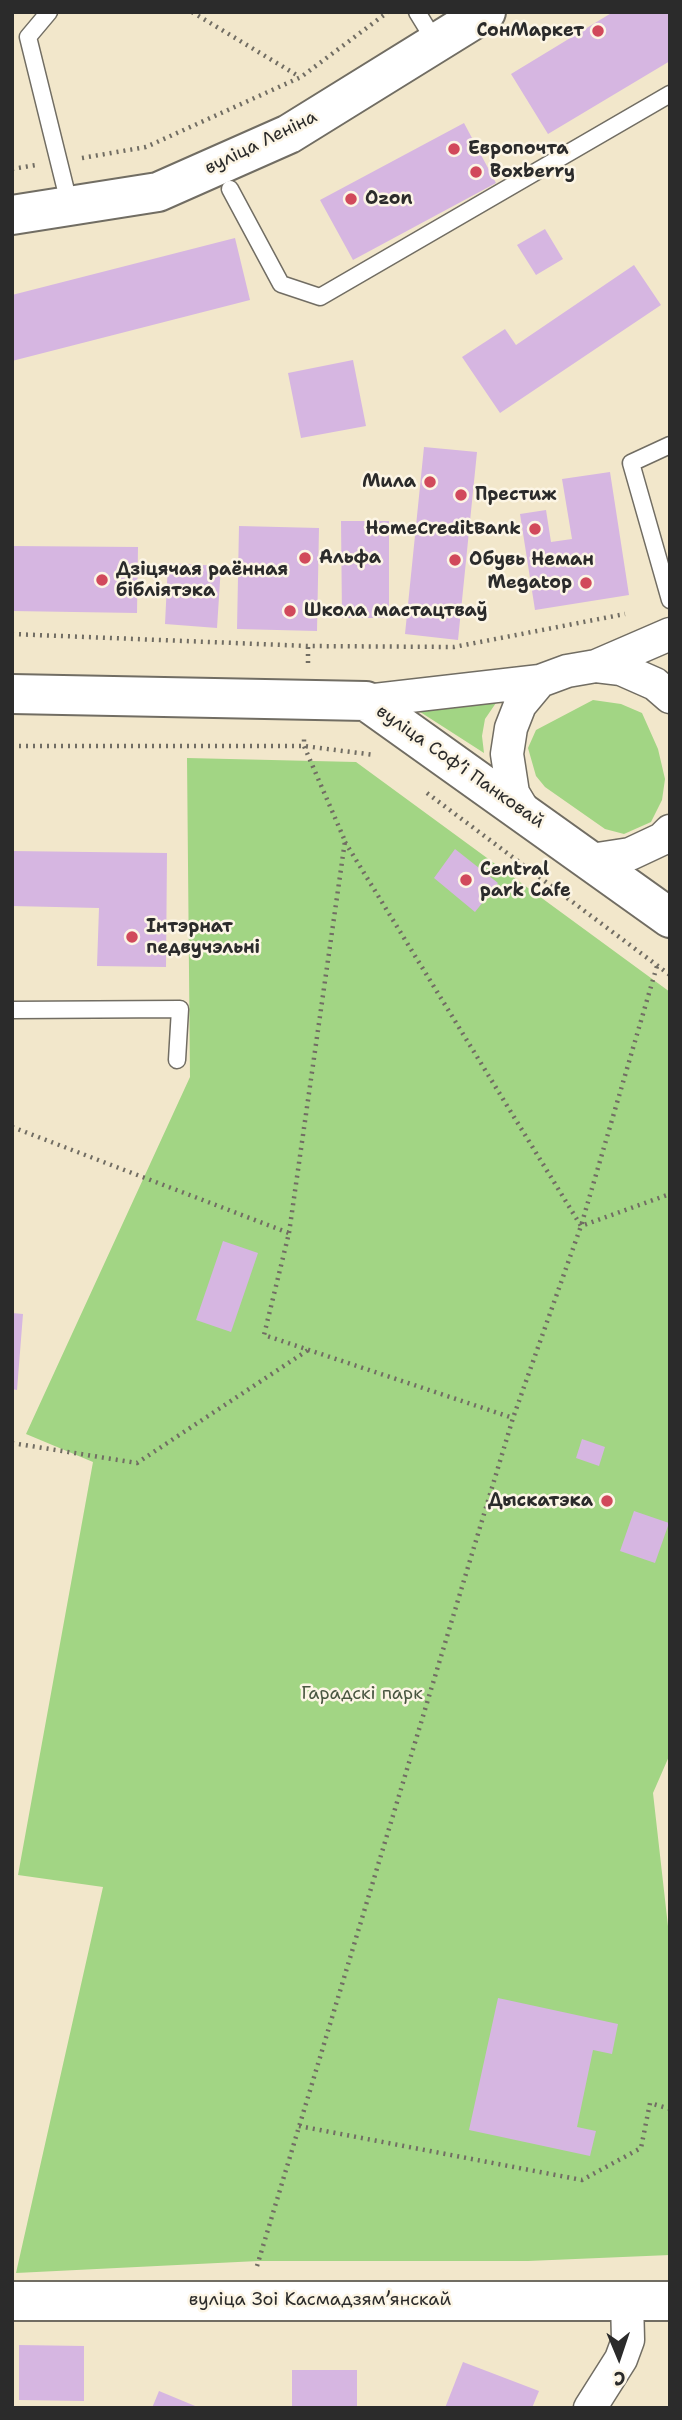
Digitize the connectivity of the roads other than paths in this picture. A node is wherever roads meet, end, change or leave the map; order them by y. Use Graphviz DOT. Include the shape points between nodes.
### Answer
graph roads {
  1 [pos="49,12"];
  2 [pos="486,12"];
  3 [pos="426,28"];
  4 [pos="670,94"];
  5 [pos="230,189"];
  6 [pos="70,207"];
  7 [pos="12,215"];
  8 [pos="670,445"];
  9 [pos="670,600"];
  10 [pos="670,635"];
  11 [pos="596,666"];
  12 [pos="540,681"];
  13 [pos="12,694"];
  14 [pos="670,697"];
  15 [pos="366,701"];
  16 [pos="525,813"];
  17 [pos="670,831"];
  18 [pos="591,860"];
  19 [pos="670,918"];
  20 [pos="12,1010"];
  21 [pos="177,1060"];
  22 [pos="627,2300"];
  23 [pos="12,2301"];
  24 [pos="670,2301"];
  25 [pos="590,2408"];
  1 -- 6 [label="lane" via="28,37"];
  2 -- 3 [label="main road, вуліца Леніна"];
  3 -- 6 [label="main road, вуліца Леніна" via="277,139 158,192"];
  4 -- 5 [label="lane" via="320,297 281,284"];
  6 -- 7 [label="main road, вуліца Леніна"];
  8 -- 9 [label="lane" via="631,463"];
  10 -- 11 [label="street"];
  11 -- 12 [label="street"];
  11 -- 14 [label="street" via="633,674"];
  12 -- 15 [label="street"];
  12 -- 16 [label="street" via="520,705 506,754 513,793"];
  13 -- 15 [label="main road, вуліца Софʼі Панковай"];
  15 -- 16 [label="main road, вуліца Софʼі Панковай"];
  16 -- 18 [label="main road, вуліца Софʼі Панковай"];
  17 -- 18 [label="street" via="630,854"];
  18 -- 19 [label="main road, вуліца Софʼі Панковай"];
  20 -- 21 [label="lane" via="180,1009"];
  22 -- 23 [label="main road, вуліца Зоі Касмадзямʼянскай"];
  22 -- 24 [label="main road, вуліца Зоі Касмадзямʼянскай"];
  22 -- 25 [label="street" via="628,2340"];
}
